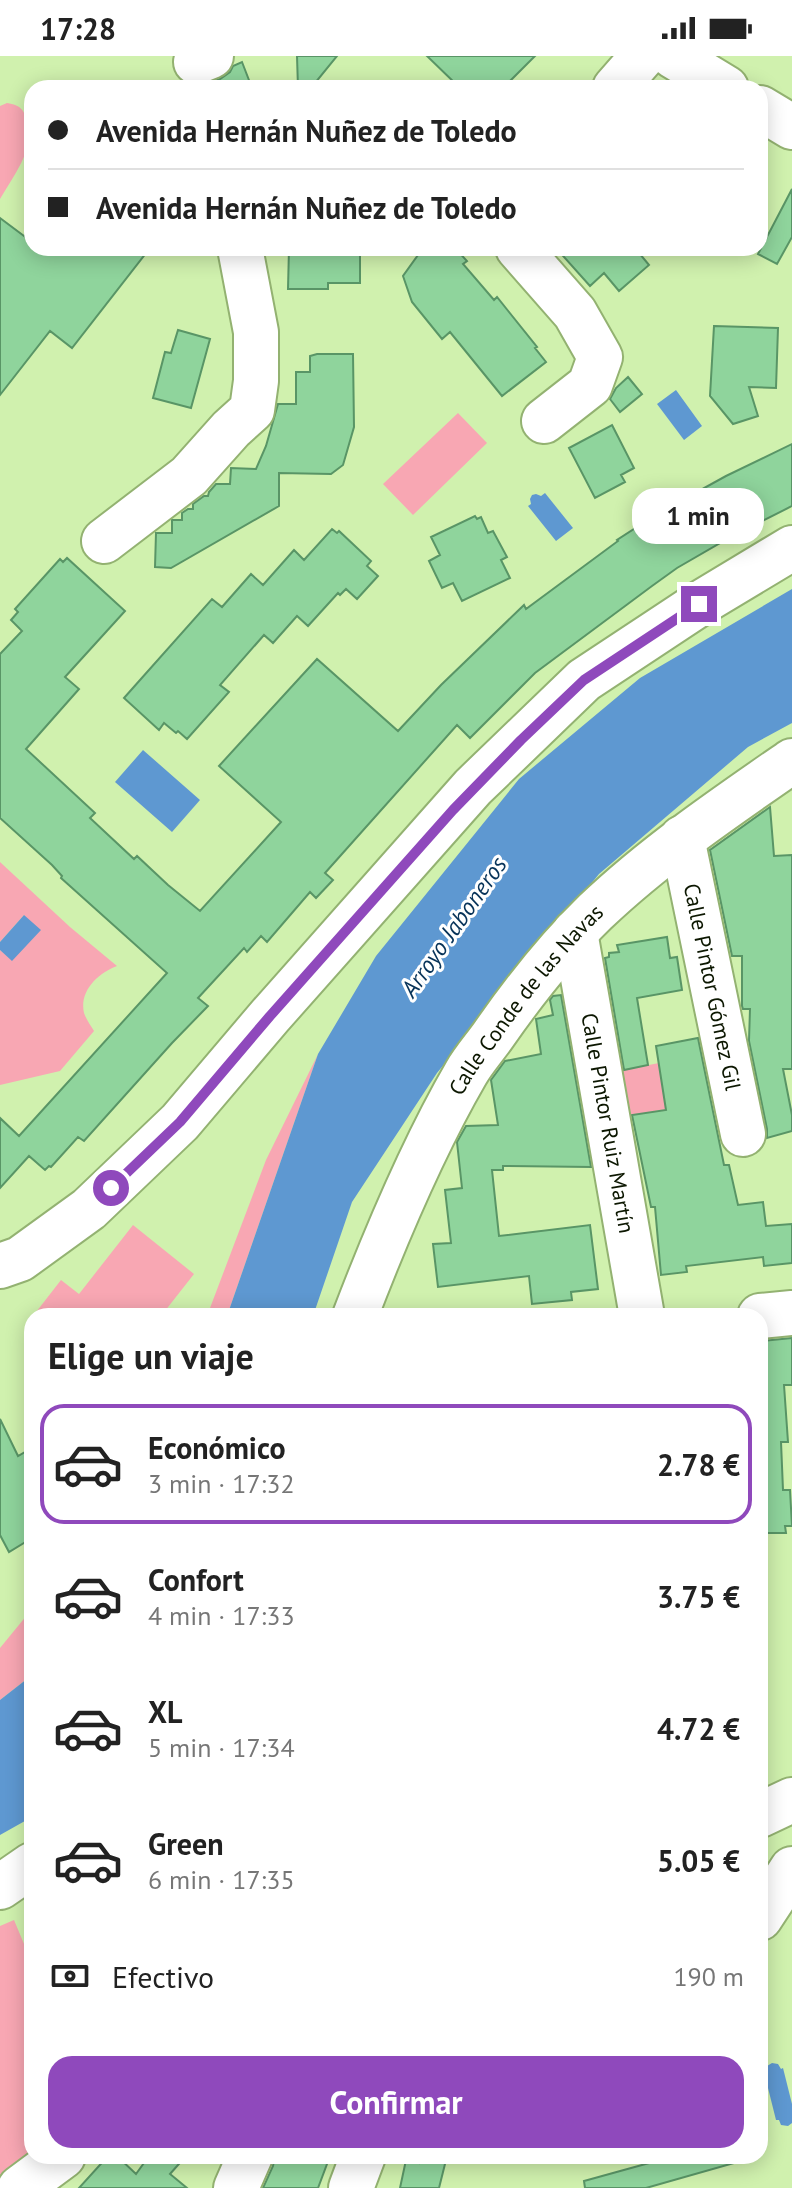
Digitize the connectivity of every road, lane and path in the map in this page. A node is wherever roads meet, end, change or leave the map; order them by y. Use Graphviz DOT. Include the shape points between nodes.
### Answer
graph roads {
  1 [pos="643,56"];
  2 [pos="673,56"];
  3 [pos="622,80"];
  4 [pos="713,80"];
  5 [pos="768,113"];
  6 [pos="792,127"];
  7 [pos="242,256"];
  8 [pos="525,256"];
  9 [pos="544,421"];
  10 [pos="104,541"];
  11 [pos="792,548"];
  12 [pos="792,761"];
  13 [pos="682,838"];
  14 [pos="575,932"];
  15 [pos="743,1134"];
  16 [pos="0,1266"];
  17 [pos="358,1308"];
  18 [pos="641,1308"];
  19 [pos="792,1313"];
  20 [pos="768,1315"];
  21 [pos="792,1800"];
  22 [pos="768,1811"];
  23 [pos="792,1869"];
  24 [pos="24,1870"];
  25 [pos="0,1887"];
  26 [pos="768,1906"];
  27 [pos="52,2164"];
  28 [pos="246,2164"];
  29 [pos="360,2164"];
  30 [pos="20,2188"];
  31 [pos="236,2188"];
  32 [pos="351,2188"];
  1 -- 3 [label="street"];
  2 -- 4 [label="street"];
  5 -- 6 [label="street"];
  7 -- 10 [label="street" via="256,332 252,410 189,476"];
  8 -- 9 [label="street" via="575,313 600,357 590,385"];
  11 -- 16 [label="street" via="584,680 473,787 180,1122 89,1209 20,1259"];
  12 -- 13 [label="street, Calle Conde de las Navas"];
  13 -- 14 [label="street, Calle Conde de las Navas"];
  13 -- 15 [label="street, Calle Pintor Gómez Gil"];
  14 -- 17 [label="street, Calle Conde de las Navas" via="467,1072 416,1170"];
  14 -- 18 [label="street, Calle Pintor Ruiz Martín"];
  19 -- 20 [label="street"];
  21 -- 22 [label="street"];
  23 -- 26 [label="street"];
  24 -- 25 [label="street"];
  27 -- 30 [label="street"];
  28 -- 31 [label="street"];
  29 -- 32 [label="street"];
}
